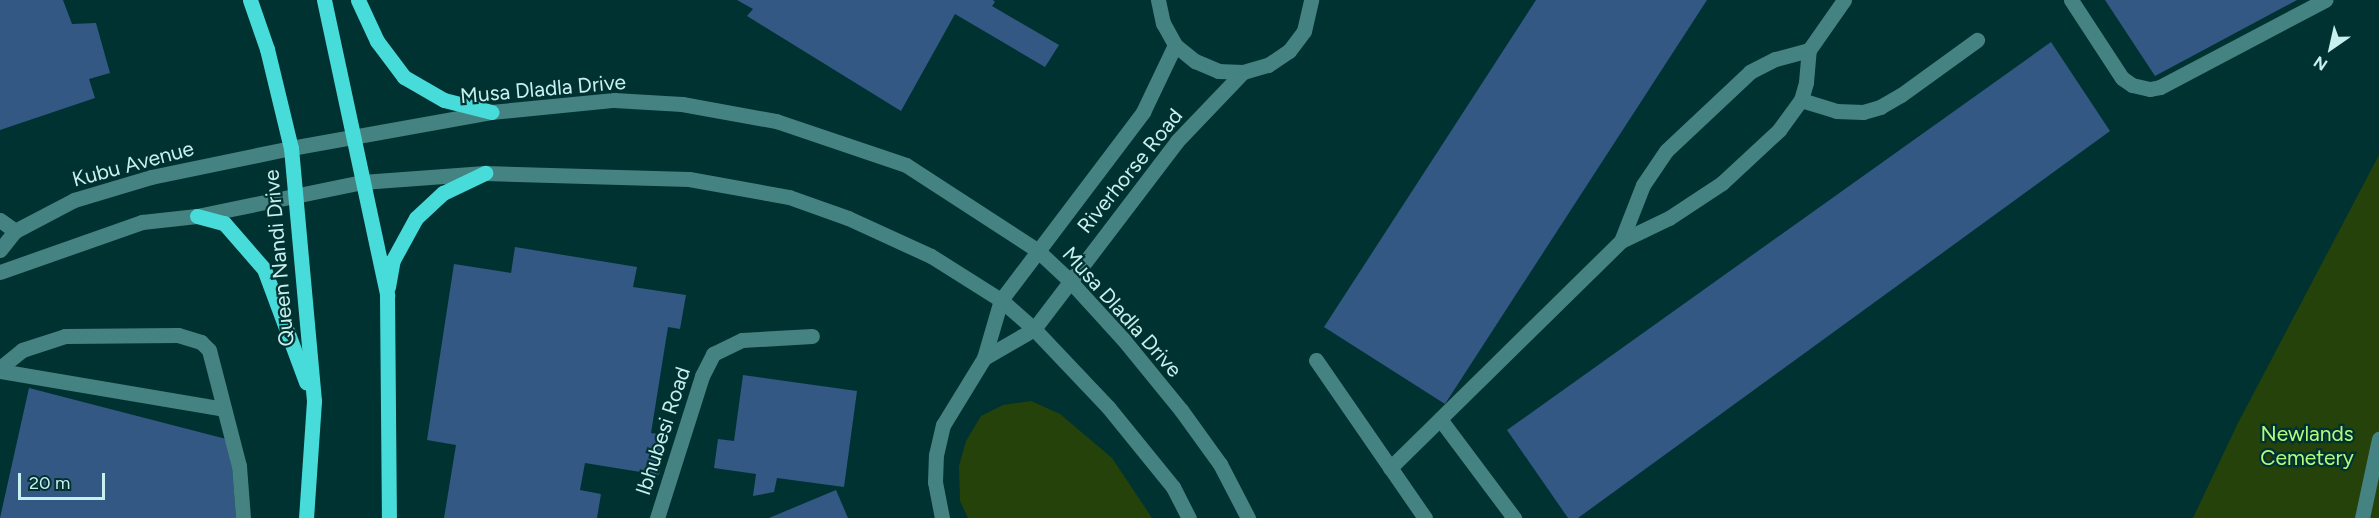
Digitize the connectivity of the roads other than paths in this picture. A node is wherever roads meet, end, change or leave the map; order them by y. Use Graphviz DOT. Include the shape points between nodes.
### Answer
graph roads {
  1 [pos="250,0"];
  2 [pos="324,0"];
  3 [pos="358,0"];
  4 [pos="1311,0"];
  5 [pos="1844,0"];
  6 [pos="2071,0"];
  7 [pos="2325,0"];
  8 [pos="1157,1"];
  9 [pos="1977,40"];
  10 [pos="1176,45"];
  11 [pos="1809,50"];
  12 [pos="1243,72"];
  13 [pos="1801,100"];
  14 [pos="491,112"];
  15 [pos="352,136"];
  16 [pos="291,148"];
  17 [pos="485,173"];
  18 [pos="362,182"];
  19 [pos="294,196"];
  20 [pos="197,216"];
  21 [pos="0,220"];
  22 [pos="15,231"];
  23 [pos="1621,241"];
  24 [pos="0,250"];
  25 [pos="1037,250"];
  26 [pos="0,272"];
  27 [pos="1070,280"];
  28 [pos="387,295"];
  29 [pos="1001,300"];
  30 [pos="1034,329"];
  31 [pos="812,336"];
  32 [pos="984,358"];
  33 [pos="1316,360"];
  34 [pos="0,369"];
  35 [pos="314,401"];
  36 [pos="224,409"];
  37 [pos="1440,419"];
  38 [pos="2379,439"];
  39 [pos="1390,468"];
  40 [pos="243,518"];
  41 [pos="306,518"];
  42 [pos="389,518"];
  43 [pos="657,518"];
  44 [pos="942,518"];
  45 [pos="1189,518"];
  46 [pos="1248,518"];
  47 [pos="1425,518"];
  48 [pos="1514,518"];
  49 [pos="2362,518"];
  1 -- 16 [label="main road, Queen Nandi Drive" via="267,49"];
  2 -- 15 [label="main road"];
  3 -- 14 [label="main road" via="377,41 404,77 444,100"];
  4 -- 12 [label="street, Riverhorse Road" via="1304,31 1289,51 1268,65"];
  5 -- 11 [label="street"];
  6 -- 7 [label="street" via="2122,78 2150,89"];
  8 -- 10 [label="street, Riverhorse Road" via="1162,23"];
  9 -- 13 [label="street" via="1901,95 1863,112 1836,111"];
  10 -- 12 [label="street, Riverhorse Road" via="1195,62 1218,71"];
  10 -- 25 [label="street, Riverhorse Road" via="1143,112"];
  11 -- 13 [label="street"];
  11 -- 23 [label="street" via="1775,59 1750,72 1665,151 1643,185"];
  12 -- 27 [label="street, Riverhorse Road" via="1177,141"];
  13 -- 23 [label="street" via="1779,130 1722,183 1669,218"];
  14 -- 15 [label="street, Musa Dladla Drive"];
  14 -- 25 [label="street, Musa Dladla Drive" via="614,100 682,104 776,121 906,165"];
  15 -- 16 [label="street, Musa Dladla Drive"];
  15 -- 18 [label="main road"];
  16 -- 19 [label="main road, Queen Nandi Drive"];
  16 -- 22 [label="street, Kubu Avenue" via="151,177 74,200"];
  17 -- 18 [label="street"];
  17 -- 28 [label="main road" via="443,193 416,218 393,260"];
  17 -- 29 [label="street" via="689,179 789,197 848,218 931,256"];
  18 -- 19 [label="street"];
  18 -- 28 [label="main road"];
  19 -- 20 [label="street"];
  19 -- 35 [label="main road, Queen Nandi Drive"];
  20 -- 26 [label="street" via="142,222"];
  20 -- 35 [label="main road" via="224,223 264,269"];
  21 -- 22 [label="street"];
  22 -- 24 [label="street, Kubu Avenue"];
  23 -- 37 [label="street"];
  25 -- 27 [label="street, Musa Dladla Drive"];
  25 -- 29 [label="street, Riverhorse Road"];
  27 -- 30 [label="street, Riverhorse Road"];
  27 -- 46 [label="street, Musa Dladla Drive" via="1181,410 1220,464"];
  28 -- 42 [label="main road"];
  29 -- 30 [label="street"];
  29 -- 32 [label="street"];
  30 -- 32 [label="street"];
  30 -- 45 [label="street" via="1108,407 1173,487"];
  31 -- 43 [label="street, Ibhubesi Road" via="742,340 710,357"];
  32 -- 44 [label="street" via="943,425 935,482"];
  33 -- 39 [label="street"];
  34 -- 36 [label="street"];
  34 -- 36 [label="street" via="22,350 65,336 178,335 201,342 209,350"];
  35 -- 41 [label="main road, Queen Nandi Drive"];
  36 -- 40 [label="street" via="239,466"];
  37 -- 39 [label="street"];
  37 -- 48 [label="street"];
  38 -- 49 [label="street"];
  39 -- 47 [label="street"];
}
